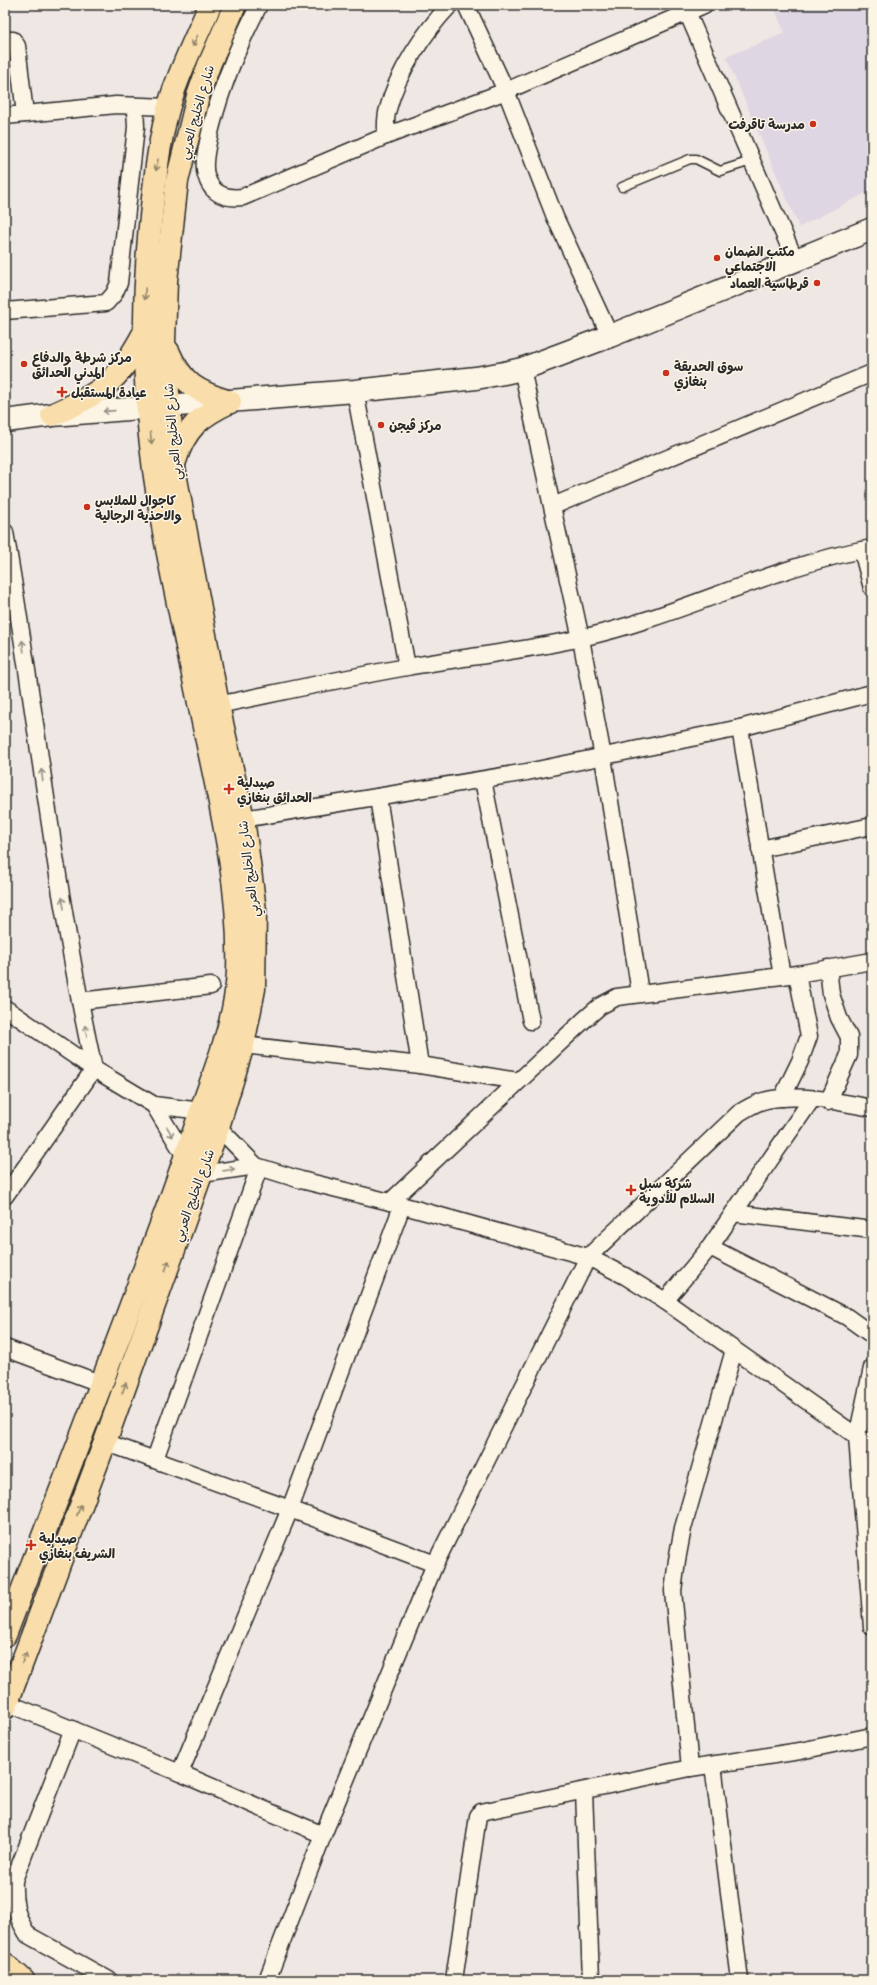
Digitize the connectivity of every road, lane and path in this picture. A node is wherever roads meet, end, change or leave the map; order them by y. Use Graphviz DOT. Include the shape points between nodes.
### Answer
graph roads {
  1 [pos="210,5"];
  2 [pos="236,5"];
  3 [pos="259,5"];
  4 [pos="450,5"];
  5 [pos="466,5"];
  6 [pos="704,5"];
  7 [pos="686,9"];
  8 [pos="5,40"];
  9 [pos="506,91"];
  10 [pos="135,106"];
  11 [pos="169,107"];
  12 [pos="25,114"];
  13 [pos="5,116"];
  14 [pos="386,136"];
  15 [pos="751,161"];
  16 [pos="622,187"];
  17 [pos="872,229"];
  18 [pos="796,262"];
  19 [pos="5,311"];
  20 [pos="144,333"];
  21 [pos="610,336"];
  22 [pos="164,341"];
  23 [pos="522,368"];
  24 [pos="872,373"];
  25 [pos="356,391"];
  26 [pos="230,402"];
  27 [pos="158,407"];
  28 [pos="52,415"];
  29 [pos="5,421"];
  30 [pos="174,468"];
  31 [pos="553,506"];
  32 [pos="5,532"];
  33 [pos="867,549"];
  34 [pos="872,588"];
  35 [pos="581,638"];
  36 [pos="407,667"];
  37 [pos="872,693"];
  38 [pos="218,705"];
  39 [pos="740,728"];
  40 [pos="603,757"];
  41 [pos="483,780"];
  42 [pos="378,797"];
  43 [pos="243,819"];
  44 [pos="872,826"];
  45 [pos="760,849"];
  46 [pos="872,961"];
  47 [pos="828,968"];
  48 [pos="790,975"];
  49 [pos="211,986"];
  50 [pos="640,994"];
  51 [pos="80,1001"];
  52 [pos="5,1008"];
  53 [pos="531,1021"];
  54 [pos="243,1045"];
  55 [pos="420,1066"];
  56 [pos="94,1069"];
  57 [pos="518,1080"];
  58 [pos="782,1098"];
  59 [pos="820,1100"];
  60 [pos="154,1105"];
  61 [pos="872,1108"];
  62 [pos="201,1111"];
  63 [pos="218,1127"];
  64 [pos="186,1158"];
  65 [pos="258,1167"];
  66 [pos="202,1174"];
  67 [pos="5,1196"];
  68 [pos="396,1204"];
  69 [pos="733,1213"];
  70 [pos="872,1230"];
  71 [pos="710,1247"];
  72 [pos="588,1257"];
  73 [pos="665,1301"];
  74 [pos="872,1335"];
  75 [pos="5,1348"];
  76 [pos="734,1350"];
  77 [pos="872,1368"];
  78 [pos="102,1384"];
  79 [pos="857,1437"];
  80 [pos="105,1442"];
  81 [pos="872,1447"];
  82 [pos="155,1459"];
  83 [pos="290,1509"];
  84 [pos="435,1564"];
  85 [pos="872,1618"];
  86 [pos="5,1635"];
  87 [pos="6,1705"];
  88 [pos="73,1729"];
  89 [pos="872,1736"];
  90 [pos="713,1765"];
  91 [pos="690,1768"];
  92 [pos="180,1773"];
  93 [pos="584,1791"];
  94 [pos="323,1835"];
  95 [pos="5,1964"];
  96 [pos="23,1980"];
  97 [pos="109,1980"];
  98 [pos="267,1980"];
  99 [pos="454,1980"];
  100 [pos="591,1980"];
  101 [pos="740,1980"];
  1 -- 11 [label="main road, شارع الخليج العربي, one-way"];
  2 -- 22 [label="main road, شارع الخليج العربي" via="198,96 177,181 166,281"];
  3 -- 14 [label="street" via="216,111 206,155 205,174 210,187 224,197 243,197"];
  4 -- 14 [label="street" via="415,52 393,93 387,110"];
  5 -- 9 [label="street"];
  6 -- 7 [label="street"];
  7 -- 9 [label="street"];
  7 -- 15 [label="street"];
  8 -- 12 [label="street" via="13,40 17,46"];
  9 -- 14 [label="street"];
  9 -- 21 [label="street" via="555,217"];
  10 -- 11 [label="street"];
  10 -- 12 [label="street" via="116,105"];
  10 -- 19 [label="street" via="135,143 119,283 114,294 106,302"];
  11 -- 20 [label="main road, شارع الخليج العربي, one-way" via="155,177 149,230"];
  12 -- 13 [label="street"];
  15 -- 16 [label="lane" via="720,171 696,159 690,159"];
  15 -- 18 [label="street"];
  17 -- 18 [label="main road"];
  18 -- 21 [label="main road"];
  20 -- 27 [label="main road, شارع الخليج العربي"];
  20 -- 28 [label="main road" via="128,361 107,386"];
  21 -- 23 [label="main road"];
  22 -- 26 [label="main road" via="181,376 208,395"];
  22 -- 27 [label="main road, شارع الخليج العربي"];
  23 -- 25 [label="main road" via="476,378"];
  23 -- 31 [label="street"];
  24 -- 31 [label="street"];
  25 -- 26 [label="main road"];
  25 -- 36 [label="street"];
  26 -- 27 [label="main road"];
  26 -- 30 [label="main road" via="205,414 187,433 180,445"];
  27 -- 28 [label="main road, one-way"];
  27 -- 30 [label="main road, شارع الخليج العربي"];
  27 -- 62 [label="main road, شارع الخليج العربي, one-way" via="155,472 224,825 236,912 238,974 232,1017"];
  28 -- 29 [label="main road"];
  30 -- 38 [label="main road, شارع الخليج العربي"];
  31 -- 35 [label="street"];
  51 -- 32 [label="street, one-way" via="45,797"];
  33 -- 34 [label="street"];
  33 -- 35 [label="street" via="768,576 625,627"];
  35 -- 36 [label="street"];
  35 -- 40 [label="street"];
  36 -- 38 [label="street"];
  37 -- 39 [label="street"];
  38 -- 43 [label="main road, شارع الخليج العربي"];
  39 -- 40 [label="street"];
  39 -- 45 [label="street"];
  40 -- 41 [label="street"];
  40 -- 50 [label="street"];
  41 -- 42 [label="street"];
  41 -- 53 [label="street"];
  42 -- 43 [label="street"];
  42 -- 55 [label="street"];
  43 -- 54 [label="main road, شارع الخليج العربي" via="255,911 256,951 254,989"];
  44 -- 45 [label="street"];
  45 -- 48 [label="street"];
  46 -- 47 [label="street"];
  47 -- 48 [label="street"];
  47 -- 59 [label="street" via="831,994 849,1037 849,1055"];
  48 -- 50 [label="street"];
  48 -- 58 [label="street" via="809,1036"];
  49 -- 51 [label="street"];
  50 -- 57 [label="street" via="617,997 600,1006"];
  56 -- 51 [label="street, one-way"];
  52 -- 56 [label="street"];
  54 -- 55 [label="street"];
  54 -- 63 [label="main road, شارع الخليج العربي"];
  55 -- 57 [label="street"];
  56 -- 60 [label="street"];
  56 -- 67 [label="street"];
  57 -- 68 [label="street"];
  58 -- 59 [label="street"];
  58 -- 72 [label="street" via="766,1100 739,1113"];
  59 -- 61 [label="street"];
  59 -- 69 [label="street"];
  60 -- 62 [label="street"];
  60 -- 64 [label="street, one-way"];
  62 -- 64 [label="main road, شارع الخليج العربي"];
  63 -- 65 [label="street"];
  63 -- 66 [label="main road, شارع الخليج العربي"];
  64 -- 78 [label="main road, شارع الخليج العربي"];
  66 -- 65 [label="street, one-way"];
  65 -- 68 [label="street"];
  65 -- 82 [label="street"];
  80 -- 66 [label="main road, شارع الخليج العربي, one-way"];
  68 -- 72 [label="street"];
  68 -- 83 [label="street"];
  69 -- 70 [label="street"];
  69 -- 71 [label="street"];
  71 -- 73 [label="street"];
  71 -- 74 [label="street" via="847,1317"];
  72 -- 73 [label="street"];
  72 -- 84 [label="street"];
  73 -- 76 [label="street"];
  75 -- 78 [label="street"];
  76 -- 79 [label="street"];
  76 -- 91 [label="street" via="683,1528 673,1591"];
  77 -- 79 [label="street"];
  78 -- 86 [label="main road, شارع الخليج العربي"];
  79 -- 81 [label="street"];
  79 -- 85 [label="street"];
  80 -- 82 [label="street"];
  87 -- 80 [label="main road, شارع الخليج العربي, one-way"];
  82 -- 83 [label="street"];
  83 -- 84 [label="street"];
  83 -- 92 [label="street"];
  84 -- 94 [label="street"];
  87 -- 88 [label="street"];
  88 -- 92 [label="street"];
  88 -- 97 [label="street" via="14,1880 14,1904 28,1935"];
  89 -- 90 [label="street" via="807,1750"];
  90 -- 91 [label="street"];
  90 -- 101 [label="street"];
  91 -- 93 [label="street"];
  92 -- 94 [label="street"];
  93 -- 99 [label="street" via="523,1802 479,1814"];
  93 -- 100 [label="street"];
  94 -- 98 [label="street"];
  95 -- 96 [label="main road"];
}
